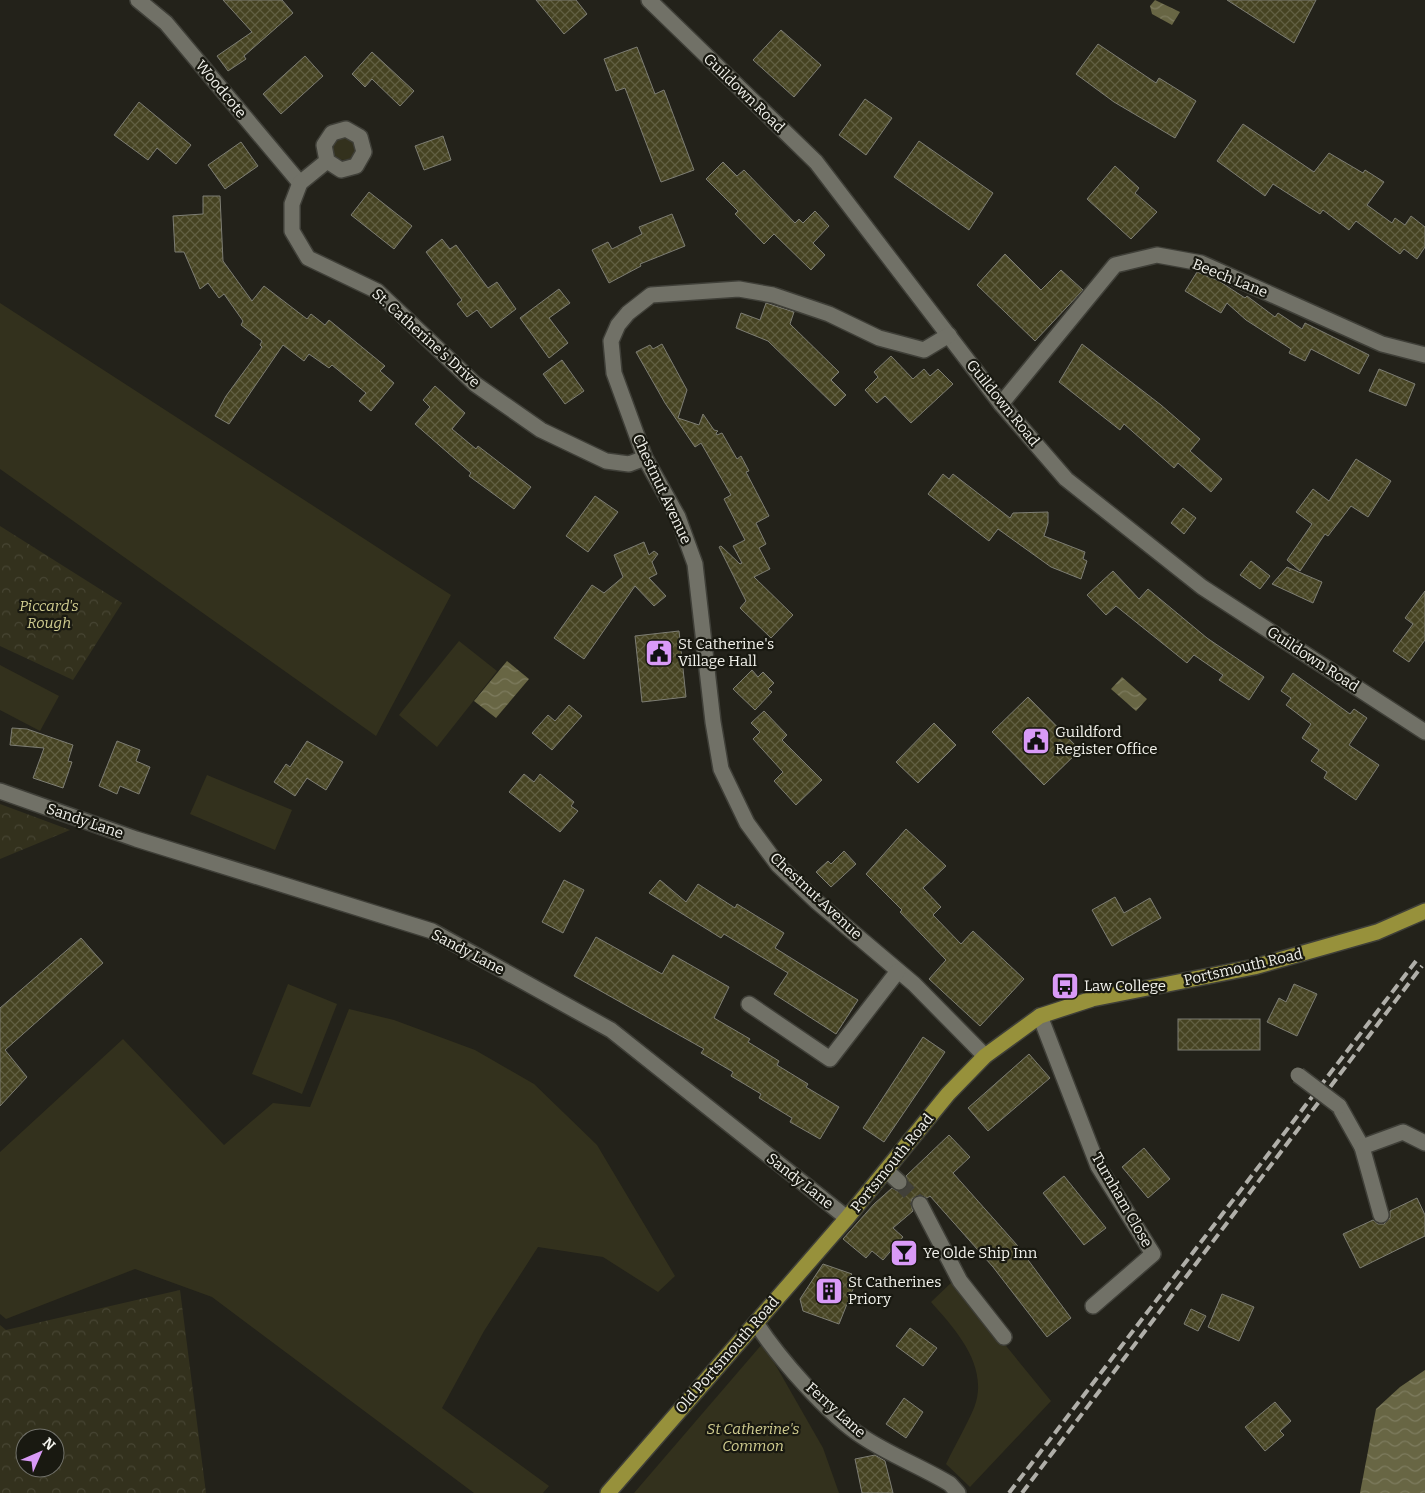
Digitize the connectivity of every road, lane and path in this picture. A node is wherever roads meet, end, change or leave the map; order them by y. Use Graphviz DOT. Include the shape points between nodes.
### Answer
graph roads {
  1 [pos="138,0"];
  2 [pos="649,0"];
  3 [pos="327,161"];
  4 [pos="300,183"];
  5 [pos="949,335"];
  6 [pos="1425,356"];
  7 [pos="1001,404"];
  8 [pos="645,458"];
  9 [pos="1425,732"];
  10 [pos="0,791"];
  11 [pos="1425,911"];
  12 [pos="898,971"];
  13 [pos="749,1004"];
  14 [pos="1040,1016"];
  15 [pos="985,1056"];
  16 [pos="1298,1074"];
  17 [pos="1425,1143"];
  18 [pos="1362,1147"];
  19 [pos="887,1171"];
  20 [pos="898,1182"];
  21 [pos="920,1204"];
  22 [pos="1381,1215"];
  23 [pos="847,1218"];
  24 [pos="1093,1306"];
  25 [pos="756,1323"];
  26 [pos="1004,1337"];
  27 [pos="608,1493"];
  28 [pos="958,1493"];
  1 -- 4 [label="street, Woodcote" via="166,23"];
  2 -- 5 [label="street, Guildown Road" via="816,162"];
  3 -- 4 [label="street"];
  4 -- 8 [label="street, St. Catherine's Drive" via="292,204 292,231 308,258 377,291 475,384 541,430 606,461 629,464"];
  5 -- 7 [label="street, Guildown Road"];
  5 -- 8 [label="street, Chestnut Avenue" via="924,350 879,338 829,314 773,295 739,289 651,295 628,313 611,340 614,373"];
  6 -- 7 [label="street, Beech Lane" via="1382,344 1201,263 1157,255 1115,265"];
  7 -- 9 [label="street, Guildown Road" via="1066,480 1202,587"];
  8 -- 12 [label="street, Chestnut Avenue" via="678,517 695,564 721,769 747,823 778,865"];
  10 -- 23 [label="street, Sandy Lane" via="136,839 432,931 611,1030"];
  11 -- 14 [label="main road, Portsmouth Road" via="1377,932 1254,967 1092,999"];
  12 -- 13 [label="street" via="830,1059"];
  12 -- 15 [label="street, Chestnut Avenue"];
  14 -- 15 [label="main road, Portsmouth Road"];
  14 -- 24 [label="street, Turnham Close" via="1098,1166 1153,1254"];
  15 -- 19 [label="main road, Portsmouth Road" via="948,1094"];
  16 -- 18 [label="street, bridge" via="1339,1106"];
  17 -- 18 [label="street" via="1404,1132"];
  18 -- 22 [label="street"];
  19 -- 20 [label="street"];
  19 -- 23 [label="main road, Portsmouth Road"];
  21 -- 26 [label="street" via="960,1281"];
  23 -- 25 [label="main road, Old Portsmouth Road"];
  25 -- 27 [label="main road, Old Portsmouth Road"];
  25 -- 28 [label="street, Ferry Lane" via="774,1350 832,1411 862,1436 943,1480"];
}
